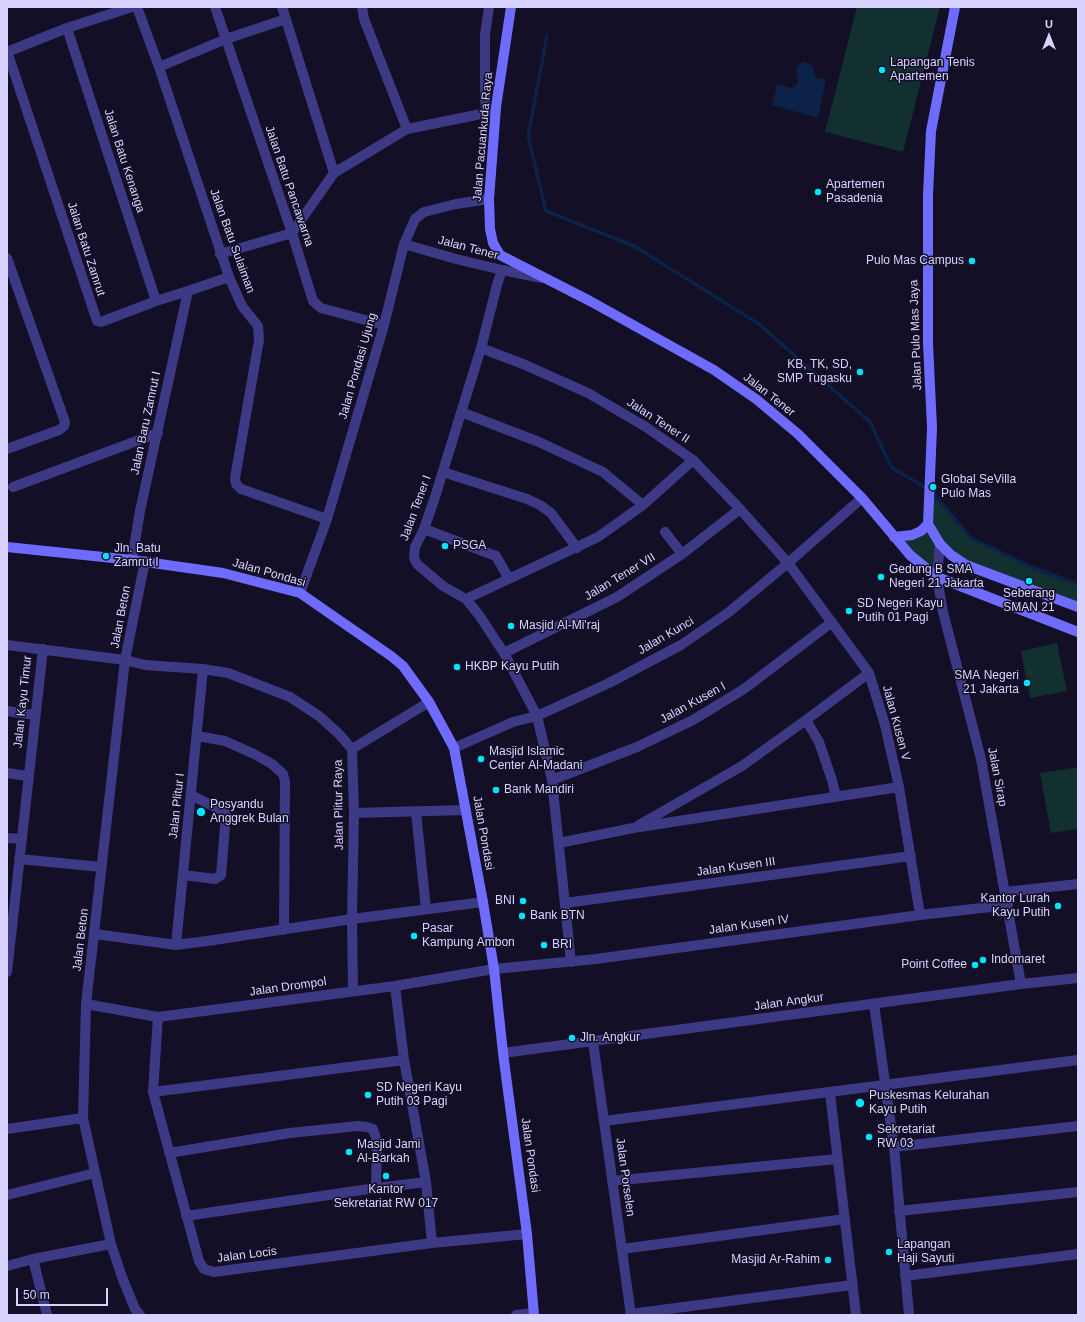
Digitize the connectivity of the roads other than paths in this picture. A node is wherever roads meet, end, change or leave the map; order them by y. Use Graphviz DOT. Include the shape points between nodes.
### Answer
graph roads {
  1 [pos="132,7"];
  2 [pos="137,7"];
  3 [pos="215,7"];
  4 [pos="282,7"];
  5 [pos="362,7"];
  6 [pos="489,7"];
  7 [pos="511,7"];
  8 [pos="955,7"];
  9 [pos="286,19"];
  10 [pos="67,28"];
  11 [pos="226,39"];
  12 [pos="7,52"];
  13 [pos="158,67"];
  14 [pos="499,91"];
  15 [pos="485,94"];
  16 [pos="491,112"];
  17 [pos="407,129"];
  18 [pos="334,173"];
  19 [pos="489,199"];
  20 [pos="292,233"];
  21 [pos="404,244"];
  22 [pos="220,254"];
  23 [pos="7,258"];
  24 [pos="511,261"];
  25 [pos="502,270"];
  26 [pos="229,277"];
  27 [pos="548,280"];
  28 [pos="188,292"];
  29 [pos="156,301"];
  30 [pos="384,326"];
  31 [pos="481,348"];
  32 [pos="461,412"];
  33 [pos="158,433"];
  34 [pos="7,449"];
  35 [pos="693,460"];
  36 [pos="443,472"];
  37 [pos="13,487"];
  38 [pos="862,498"];
  39 [pos="643,505"];
  40 [pos="740,509"];
  41 [pos="328,518"];
  42 [pos="928,522"];
  43 [pos="424,528"];
  44 [pos="664,532"];
  45 [pos="894,537"];
  46 [pos="940,544"];
  47 [pos="7,546"];
  48 [pos="577,548"];
  49 [pos="682,554"];
  50 [pos="132,560"];
  51 [pos="145,562"];
  52 [pos="788,563"];
  53 [pos="937,577"];
  54 [pos="509,579"];
  55 [pos="300,594"];
  56 [pos="466,599"];
  57 [pos="1078,607"];
  58 [pos="832,622"];
  59 [pos="1078,632"];
  60 [pos="7,645"];
  61 [pos="43,649"];
  62 [pos="504,653"];
  63 [pos="125,660"];
  64 [pos="203,669"];
  65 [pos="869,674"];
  66 [pos="429,702"];
  67 [pos="7,711"];
  68 [pos="35,715"];
  69 [pos="537,716"];
  70 [pos="806,720"];
  71 [pos="197,736"];
  72 [pos="454,748"];
  73 [pos="352,749"];
  74 [pos="7,773"];
  75 [pos="28,776"];
  76 [pos="552,780"];
  77 [pos="899,787"];
  78 [pos="191,795"];
  79 [pos="836,797"];
  80 [pos="466,810"];
  81 [pos="416,812"];
  82 [pos="354,813"];
  83 [pos="633,828"];
  84 [pos="7,838"];
  85 [pos="22,839"];
  86 [pos="558,843"];
  87 [pos="911,856"];
  88 [pos="19,859"];
  89 [pos="102,867"];
  90 [pos="183,875"];
  91 [pos="1078,884"];
  92 [pos="1005,892"];
  93 [pos="483,902"];
  94 [pos="565,903"];
  95 [pos="1008,905"];
  96 [pos="426,909"];
  97 [pos="920,915"];
  98 [pos="352,919"];
  99 [pos="284,930"];
  100 [pos="95,934"];
  101 [pos="176,944"];
  102 [pos="571,962"];
  103 [pos="7,966"];
  104 [pos="494,968"];
  105 [pos="1078,978"];
  106 [pos="1021,984"];
  107 [pos="395,986"];
  108 [pos="353,991"];
  109 [pos="86,1004"];
  110 [pos="874,1004"];
  111 [pos="158,1017"];
  112 [pos="593,1042"];
  113 [pos="503,1053"];
  114 [pos="404,1060"];
  115 [pos="1078,1060"];
  116 [pos="885,1085"];
  117 [pos="153,1092"];
  118 [pos="830,1092"];
  119 [pos="83,1118"];
  120 [pos="604,1122"];
  121 [pos="1078,1126"];
  122 [pos="7,1130"];
  123 [pos="894,1146"];
  124 [pos="169,1153"];
  125 [pos="837,1159"];
  126 [pos="94,1173"];
  127 [pos="612,1181"];
  128 [pos="426,1182"];
  129 [pos="376,1188"];
  130 [pos="1078,1192"];
  131 [pos="7,1195"];
  132 [pos="899,1211"];
  133 [pos="186,1216"];
  134 [pos="845,1219"];
  135 [pos="527,1234"];
  136 [pos="432,1243"];
  137 [pos="111,1244"];
  138 [pos="622,1249"];
  139 [pos="1078,1254"];
  140 [pos="33,1259"];
  141 [pos="7,1266"];
  142 [pos="905,1276"];
  143 [pos="852,1285"];
  144 [pos="534,1314"];
  145 [pos="631,1314"];
  146 [pos="47,1315"];
  147 [pos="140,1315"];
  148 [pos="516,1315"];
  149 [pos="856,1315"];
  150 [pos="908,1315"];
  1 -- 10 [label="street"];
  2 -- 13 [label="street, Jalan Batu Sulaiman"];
  3 -- 11 [label="street, Jalan Batu Pancawarna"];
  4 -- 9 [label="street"];
  5 -- 17 [label="street" via="364,19"];
  6 -- 15 [label="street" via="485,35"];
  7 -- 14 [label="street, Jalan Pacuankuda Raya"];
  8 -- 42 [label="street, Jalan Pulo Mas Jaya" via="932,131 928,195 928,343 932,428"];
  9 -- 11 [label="street"];
  9 -- 18 [label="street"];
  10 -- 12 [label="street"];
  10 -- 29 [label="street, Jalan Batu Kenanga"];
  11 -- 13 [label="street"];
  11 -- 20 [label="street, Jalan Batu Pancawarna"];
  12 -- 29 [label="street, Jalan Batu Zamrut" via="95,318 101,322"];
  13 -- 22 [label="street, Jalan Batu Sulaiman"];
  14 -- 15 [label="street"];
  14 -- 16 [label="street, Jalan Pacuankuda Raya"];
  15 -- 16 [label="street"];
  16 -- 17 [label="street"];
  16 -- 19 [label="street, Jalan Pacuankuda Raya"];
  17 -- 18 [label="street"];
  18 -- 20 [label="street"];
  19 -- 21 [label="street, Jalan Pondasi Ujung" via="424,212 415,219"];
  19 -- 24 [label="street, Jalan Pacuankuda Raya" via="493,243 500,255"];
  20 -- 22 [label="street"];
  20 -- 30 [label="street, Jalan Batu Pancawarna" via="315,304"];
  21 -- 25 [label="street, Jalan Tener"];
  21 -- 30 [label="street, Jalan Pondasi Ujung"];
  22 -- 26 [label="street, Jalan Batu Sulaiman"];
  23 -- 34 [label="street" via="65,422 59,430"];
  24 -- 27 [label="street, Jalan Tener"];
  25 -- 27 [label="street, Jalan Tener"];
  25 -- 31 [label="street, Jalan Tener I"];
  26 -- 28 [label="street, Jalan Batu Zamrut"];
  26 -- 41 [label="street, Jalan Batu Sulaiman" via="242,306 258,326 259,340 234,478 236,484 242,489"];
  27 -- 38 [label="street, Jalan Tener" via="714,370 756,399 798,434"];
  28 -- 29 [label="street, Jalan Batu Zamrut"];
  28 -- 33 [label="street, Jalan Baru Zamrut I"];
  30 -- 41 [label="street, Jalan Pondasi Ujung"];
  31 -- 32 [label="street, Jalan Tener I"];
  31 -- 35 [label="street, Jalan Tener II" via="588,393 646,427"];
  32 -- 36 [label="street, Jalan Tener I"];
  32 -- 39 [label="street" via="539,442 603,472"];
  33 -- 37 [label="street"];
  33 -- 50 [label="street, Jalan Baru Zamrut I"];
  35 -- 39 [label="street"];
  35 -- 40 [label="street, Jalan Tener II"];
  36 -- 43 [label="street, Jalan Tener I"];
  36 -- 48 [label="street" via="540,505 551,513"];
  38 -- 45 [label="street, Jalan Tener"];
  38 -- 52 [label="street, Jalan Kunci"];
  39 -- 48 [label="street" via="598,537"];
  40 -- 49 [label="street, Jalan Tener VII"];
  40 -- 52 [label="street, Jalan Tener II"];
  41 -- 55 [label="street, Jalan Pondasi Ujung"];
  42 -- 45 [label="street" via="921,531 912,535"];
  42 -- 46 [label="street"];
  43 -- 54 [label="street" via="496,556"];
  43 -- 56 [label="street, Jalan Tener I" via="415,547 414,558 417,564 443,586"];
  44 -- 49 [label="street"];
  45 -- 53 [label="street, Jalan Tener" via="910,555"];
  46 -- 53 [label="street, Jalan Sirap"];
  46 -- 57 [label="street" via="951,555 966,564"];
  47 -- 50 [label="street, Jalan Pondasi"];
  48 -- 54 [label="street"];
  49 -- 62 [label="street, Jalan Tener VII" via="617,597"];
  50 -- 51 [label="street, Jalan Pondasi"];
  51 -- 55 [label="street, Jalan Pondasi" via="223,573"];
  51 -- 63 [label="street, Jalan Beton"];
  52 -- 58 [label="street, Jalan Kusen V"];
  52 -- 69 [label="street, Jalan Kunci" via="729,612 681,645 609,683"];
  53 -- 59 [label="street, Jalan Tener"];
  53 -- 92 [label="street, Jalan Sirap" via="943,612 981,759"];
  54 -- 56 [label="street"];
  55 -- 66 [label="street, Jalan Pondasi" via="403,666"];
  56 -- 62 [label="street, Jalan Tener I"];
  58 -- 65 [label="street, Jalan Kusen V"];
  58 -- 76 [label="street, Jalan Kusen I" via="744,689 694,720 637,747"];
  60 -- 61 [label="street, Jalan Plitur Raya"];
  61 -- 63 [label="street, Jalan Plitur Raya"];
  61 -- 68 [label="street, Jalan Kayu Timur"];
  62 -- 69 [label="street, Jalan Tener I"];
  63 -- 64 [label="street, Jalan Plitur Raya"];
  63 -- 89 [label="street, Jalan Beton"];
  64 -- 71 [label="street, Jalan Plitur I"];
  64 -- 73 [label="street, Jalan Plitur Raya" via="228,673 290,697 319,716"];
  65 -- 70 [label="street"];
  65 -- 77 [label="street, Jalan Kusen V" via="885,725"];
  66 -- 72 [label="street, Jalan Pondasi"];
  66 -- 73 [label="street"];
  67 -- 68 [label="street"];
  68 -- 75 [label="street, Jalan Kayu Timur"];
  69 -- 72 [label="street, Jalan Kunci" via="513,722"];
  69 -- 76 [label="street, Jalan Tener I"];
  70 -- 79 [label="street" via="819,742"];
  70 -- 83 [label="street" via="742,766"];
  71 -- 78 [label="street, Jalan Plitur I"];
  71 -- 99 [label="street" via="224,741 254,754 283,774"];
  72 -- 80 [label="street, Jalan Pondasi"];
  73 -- 82 [label="street, Jalan Plitur Raya"];
  74 -- 75 [label="street"];
  75 -- 85 [label="street, Jalan Kayu Timur"];
  76 -- 86 [label="street, Jalan Tener I"];
  77 -- 79 [label="street"];
  77 -- 87 [label="street, Jalan Kusen V"];
  78 -- 90 [label="street, Jalan Plitur I"];
  78 -- 90 [label="street" via="226,814 222,876 215,879"];
  79 -- 83 [label="street"];
  80 -- 81 [label="street"];
  80 -- 93 [label="street, Jalan Pondasi"];
  81 -- 82 [label="street"];
  81 -- 96 [label="street"];
  82 -- 98 [label="street, Jalan Plitur Raya"];
  83 -- 86 [label="street"];
  84 -- 85 [label="street"];
  85 -- 88 [label="street, Jalan Kayu Timur"];
  86 -- 94 [label="street, Jalan Tener I"];
  87 -- 94 [label="street, Jalan Kusen III"];
  87 -- 97 [label="street, Jalan Kusen V"];
  88 -- 89 [label="street"];
  88 -- 103 [label="street, Jalan Kayu Timur"];
  89 -- 100 [label="street, Jalan Beton"];
  90 -- 101 [label="street, Jalan Plitur I"];
  91 -- 92 [label="street"];
  92 -- 95 [label="street, Jalan Sirap"];
  93 -- 96 [label="street"];
  93 -- 104 [label="street, Jalan Pondasi"];
  94 -- 102 [label="street, Jalan Tener I"];
  95 -- 97 [label="street, Jalan Kusen IV"];
  95 -- 106 [label="street, Jalan Sirap"];
  96 -- 98 [label="street"];
  97 -- 102 [label="street, Jalan Kusen IV"];
  98 -- 99 [label="street"];
  98 -- 108 [label="street, Jalan Plitur Raya"];
  99 -- 101 [label="street"];
  100 -- 101 [label="street"];
  100 -- 109 [label="street, Jalan Beton"];
  102 -- 104 [label="street, Jalan Kusen IV"];
  104 -- 107 [label="street, Jalan Drompol"];
  104 -- 113 [label="street, Jalan Pondasi"];
  105 -- 106 [label="street, Jalan Angkur"];
  106 -- 110 [label="street, Jalan Angkur"];
  107 -- 108 [label="street, Jalan Drompol"];
  107 -- 114 [label="street"];
  108 -- 111 [label="street, Jalan Drompol"];
  109 -- 111 [label="street, Jalan Drompol"];
  109 -- 119 [label="street, Jalan Beton"];
  110 -- 112 [label="street, Jalan Angkur"];
  110 -- 116 [label="street"];
  111 -- 117 [label="street, Jalan Locis"];
  112 -- 113 [label="street, Jalan Angkur"];
  112 -- 120 [label="street, Jalan Porselen"];
  113 -- 135 [label="street, Jalan Pondasi"];
  114 -- 117 [label="street"];
  114 -- 128 [label="street"];
  115 -- 116 [label="street"];
  116 -- 118 [label="street"];
  116 -- 123 [label="street"];
  117 -- 124 [label="street, Jalan Locis"];
  118 -- 120 [label="street"];
  118 -- 125 [label="street"];
  119 -- 122 [label="street"];
  119 -- 126 [label="street, Jalan Beton"];
  120 -- 127 [label="street, Jalan Porselen"];
  121 -- 123 [label="street"];
  123 -- 132 [label="street"];
  124 -- 129 [label="street" via="290,1134 367,1127 373,1129 377,1141"];
  124 -- 133 [label="street, Jalan Locis"];
  125 -- 127 [label="street"];
  125 -- 134 [label="street"];
  126 -- 131 [label="street"];
  126 -- 137 [label="street, Jalan Beton"];
  127 -- 138 [label="street, Jalan Porselen"];
  128 -- 129 [label="street"];
  128 -- 136 [label="street"];
  129 -- 133 [label="street"];
  130 -- 132 [label="street"];
  132 -- 142 [label="street"];
  133 -- 136 [label="street, Jalan Locis" via="201,1266 214,1272"];
  134 -- 138 [label="street"];
  134 -- 143 [label="street"];
  135 -- 136 [label="street, Jalan Locis"];
  135 -- 144 [label="street, Jalan Pondasi"];
  137 -- 140 [label="street"];
  137 -- 147 [label="street, Jalan Beton" via="135,1309"];
  138 -- 145 [label="street, Jalan Porselen"];
  139 -- 142 [label="street"];
  140 -- 141 [label="street"];
  140 -- 146 [label="street"];
  142 -- 150 [label="street"];
  143 -- 145 [label="street"];
  143 -- 149 [label="street"];
  144 -- 148 [label="street"];
}
